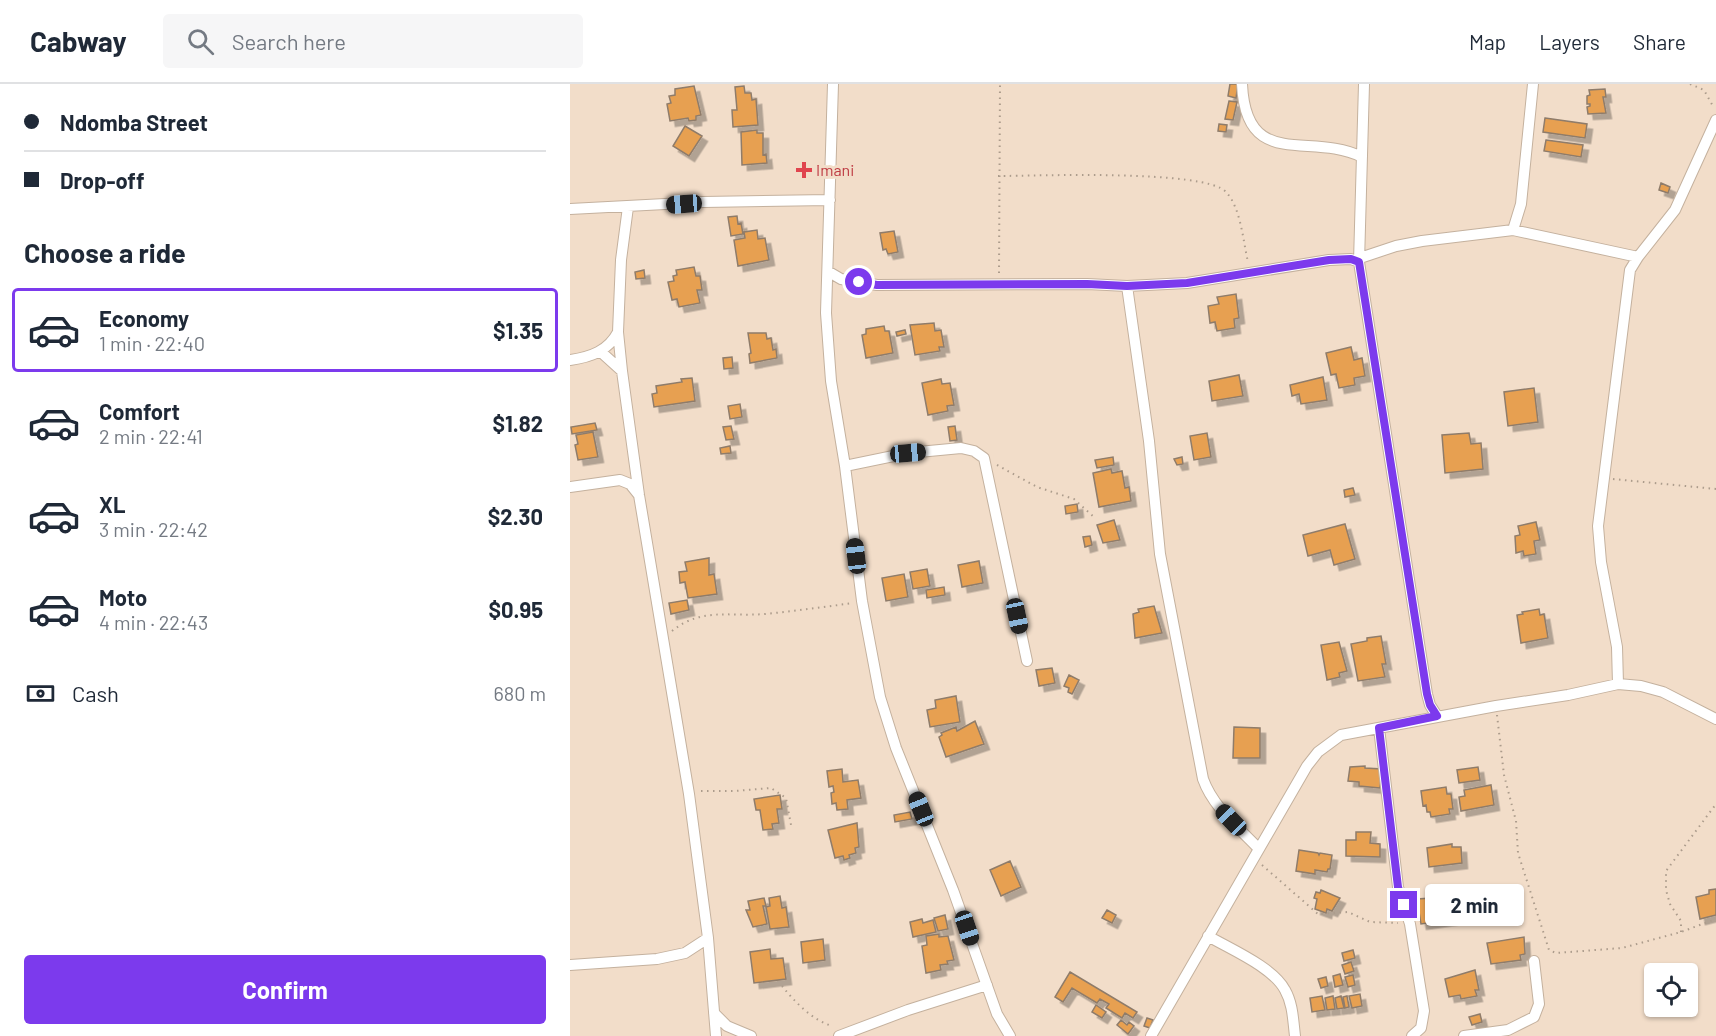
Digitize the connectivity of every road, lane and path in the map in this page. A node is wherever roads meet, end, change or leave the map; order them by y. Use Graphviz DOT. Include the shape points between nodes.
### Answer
graph roads {
  1 [pos="1000,84"];
  2 [pos="1242,84"];
  3 [pos="1364,84"];
  4 [pos="1533,84"];
  5 [pos="1690,84"];
  6 [pos="832,85"];
  7 [pos="1716,114"];
  8 [pos="1716,120"];
  9 [pos="1362,157"];
  10 [pos="998,176"];
  11 [pos="830,200"];
  12 [pos="628,207"];
  13 [pos="570,209"];
  14 [pos="1513,230"];
  15 [pos="1638,257"];
  16 [pos="1359,260"];
  17 [pos="829,272"];
  18 [pos="1252,273"];
  19 [pos="999,285"];
  20 [pos="1127,286"];
  21 [pos="618,332"];
  22 [pos="601,352"];
  23 [pos="570,360"];
  24 [pos="622,371"];
  25 [pos="984,458"];
  26 [pos="635,465"];
  27 [pos="845,466"];
  28 [pos="1605,478"];
  29 [pos="620,480"];
  30 [pos="570,486"];
  31 [pos="1716,489"];
  32 [pos="639,495"];
  33 [pos="1094,517"];
  34 [pos="862,601"];
  35 [pos="663,638"];
  36 [pos="1027,661"];
  37 [pos="1618,684"];
  38 [pos="1496,706"];
  39 [pos="1437,716"];
  40 [pos="1716,719"];
  41 [pos="1379,728"];
  42 [pos="689,794"];
  43 [pos="1716,804"];
  44 [pos="791,825"];
  45 [pos="1255,853"];
  46 [pos="1716,919"];
  47 [pos="1410,924"];
  48 [pos="1681,932"];
  49 [pos="1208,936"];
  50 [pos="708,938"];
  51 [pos="1534,961"];
  52 [pos="570,964"];
  53 [pos="987,985"];
  54 [pos="782,987"];
  55 [pos="714,1013"];
  56 [pos="844,1034"];
  57 [pos="716,1036"];
  58 [pos="751,1036"];
  59 [pos="1010,1036"];
  60 [pos="1150,1036"];
  61 [pos="1295,1036"];
  62 [pos="1412,1036"];
  63 [pos="1464,1036"];
  1 -- 10 [label="path"];
  2 -- 9 [label="street" via="1246,117 1258,133 1273,143 1349,150"];
  3 -- 9 [label="street"];
  4 -- 14 [label="street" via="1521,204"];
  5 -- 7 [label="path" via="1704,90"];
  6 -- 11 [label="street"];
  8 -- 15 [label="street" via="1676,210"];
  9 -- 16 [label="street"];
  10 -- 18 [label="path" via="1137,175 1204,182 1225,191 1238,215"];
  10 -- 19 [label="path"];
  11 -- 12 [label="street"];
  11 -- 17 [label="street"];
  12 -- 13 [label="street"];
  12 -- 21 [label="street"];
  14 -- 15 [label="street"];
  14 -- 16 [label="street" via="1396,246"];
  15 -- 28 [label="street" via="1630,270"];
  16 -- 18 [label="street" via="1329,260"];
  16 -- 39 [label="street" via="1427,694"];
  17 -- 19 [label="street" via="841,279 877,285"];
  17 -- 27 [label="street" via="826,313 831,381"];
  18 -- 20 [label="street" via="1187,283"];
  19 -- 20 [label="street"];
  20 -- 45 [label="street" via="1160,554 1203,780 1208,794"];
  21 -- 22 [label="street"];
  21 -- 24 [label="street"];
  22 -- 23 [label="street"];
  22 -- 24 [label="street"];
  24 -- 26 [label="street"];
  25 -- 27 [label="street" via="961,448 908,453"];
  25 -- 33 [label="path" via="1037,487 1074,499"];
  25 -- 36 [label="street"];
  26 -- 29 [label="street"];
  26 -- 32 [label="street"];
  27 -- 34 [label="street"];
  28 -- 31 [label="path"];
  28 -- 37 [label="street" via="1598,526 1617,647"];
  29 -- 30 [label="street"];
  29 -- 32 [label="street" via="630,484"];
  32 -- 35 [label="street"];
  34 -- 35 [label="path" via="762,614 710,613 685,621"];
  34 -- 53 [label="street" via="886,718"];
  35 -- 42 [label="street"];
  37 -- 38 [label="street"];
  37 -- 40 [label="street" via="1663,692"];
  38 -- 39 [label="street"];
  38 -- 48 [label="path" via="1518,853 1549,950 1556,953 1622,948"];
  39 -- 41 [label="street"];
  41 -- 45 [label="street" via="1341,735 1318,752"];
  41 -- 47 [label="street" via="1398,887"];
  42 -- 44 [label="path" via="771,788 786,798"];
  42 -- 50 [label="street"];
  43 -- 48 [label="path" via="1666,871 1666,890 1681,921"];
  45 -- 47 [label="path" via="1318,914 1348,912 1370,922"];
  45 -- 49 [label="street"];
  46 -- 48 [label="path"];
  47 -- 62 [label="street" via="1424,1011 1421,1028"];
  49 -- 60 [label="street"];
  49 -- 61 [label="street" via="1270,972 1285,988"];
  50 -- 52 [label="street" via="685,953 657,959"];
  50 -- 55 [label="street"];
  51 -- 63 [label="street" via="1539,1004 1534,1017 1508,1030"];
  53 -- 56 [label="street"];
  53 -- 59 [label="street"];
  54 -- 56 [label="path" via="795,1002"];
  55 -- 57 [label="street"];
  55 -- 58 [label="street" via="727,1026"];
}
